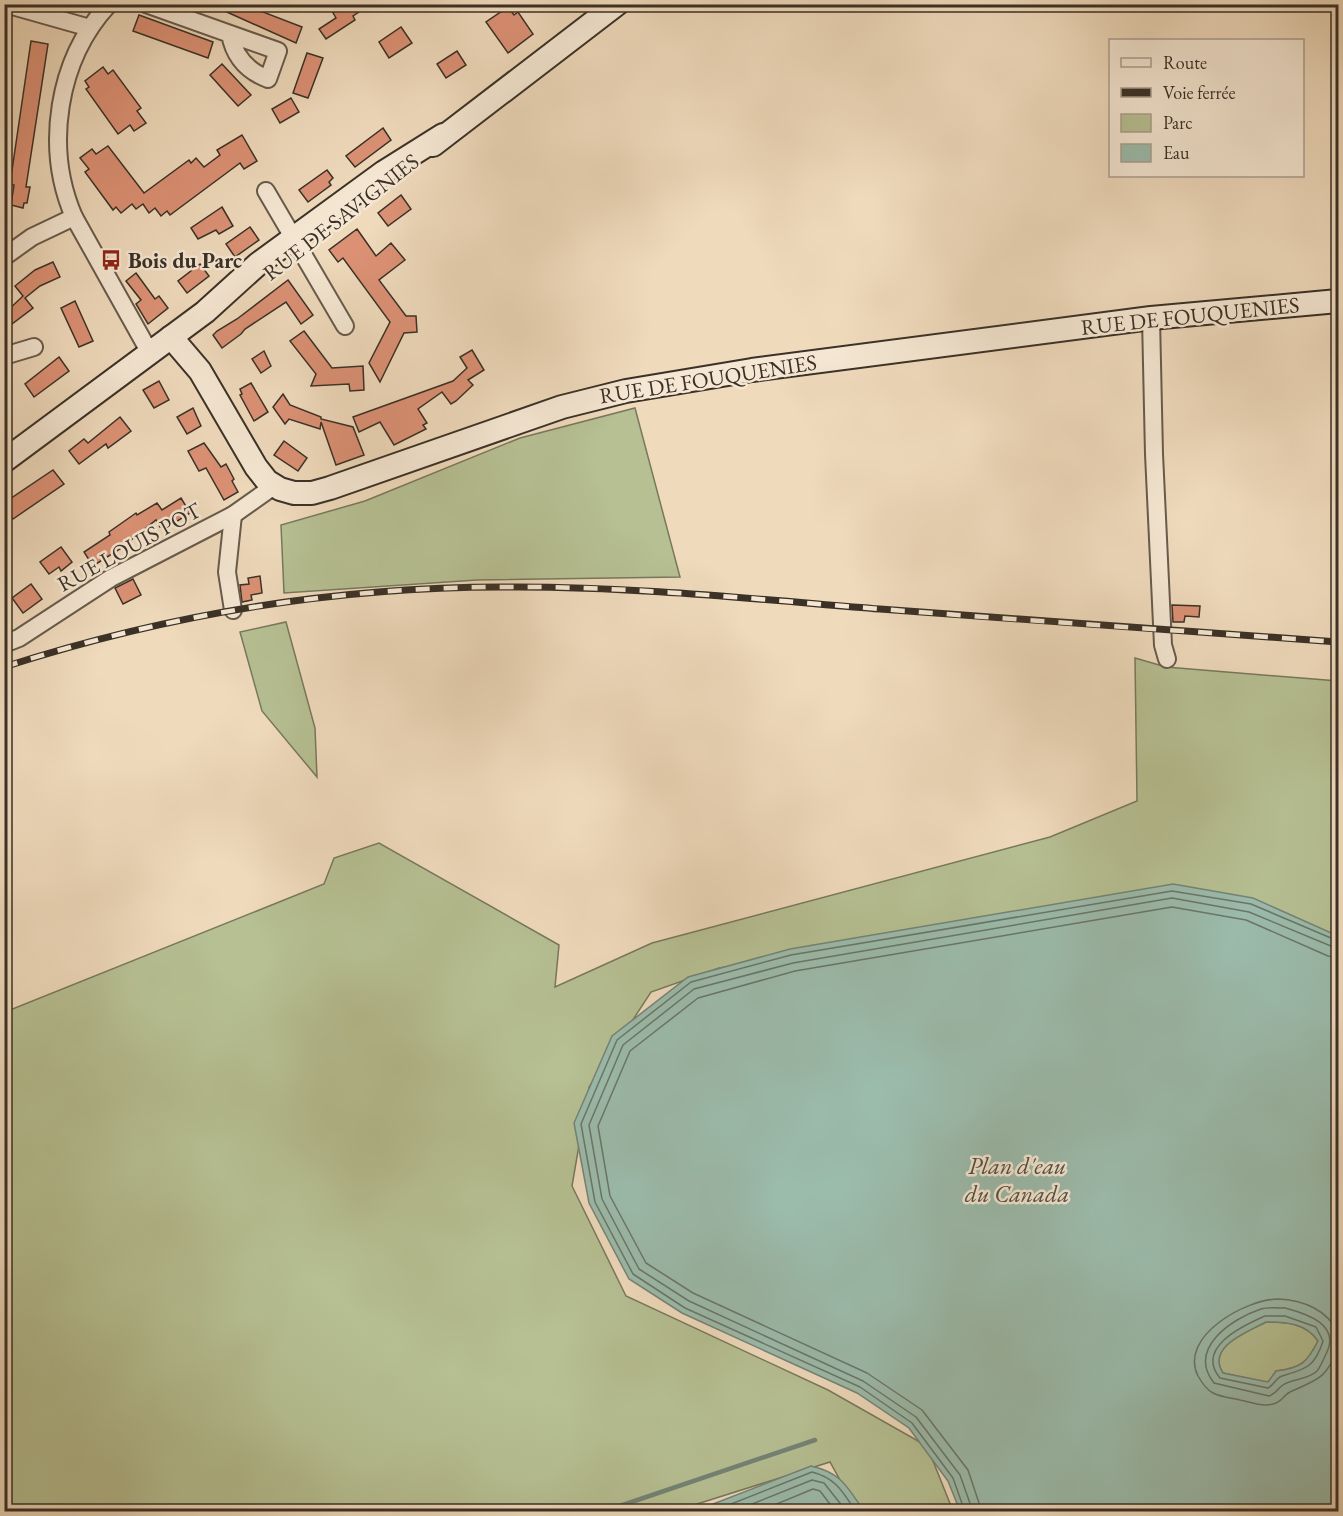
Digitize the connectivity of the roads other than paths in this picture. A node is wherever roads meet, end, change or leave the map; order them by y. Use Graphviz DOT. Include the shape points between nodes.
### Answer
graph roads {
  1 [pos="5,4"];
  2 [pos="109,4"];
  3 [pos="146,4"];
  4 [pos="617,4"];
  5 [pos="39,9"];
  6 [pos="90,27"];
  7 [pos="230,34"];
  8 [pos="266,191"];
  9 [pos="74,217"];
  10 [pos="297,244"];
  11 [pos="4,257"];
  12 [pos="1338,301"];
  13 [pos="1151,318"];
  14 [pos="345,326"];
  15 [pos="171,337"];
  16 [pos="34,347"];
  17 [pos="150,353"];
  18 [pos="4,356"];
  19 [pos="4,461"];
  20 [pos="274,486"];
  21 [pos="233,515"];
  22 [pos="233,610"];
  23 [pos="4,644"];
  24 [pos="1167,659"];
  1 -- 5 [label="street"];
  2 -- 6 [label="street"];
  3 -- 7 [label="street"];
  4 -- 10 [label="street, RUE DE SAVIGNIES" via="443,135 386,187"];
  5 -- 6 [label="street"];
  6 -- 9 [label="street" via="72,63 58,125 60,173"];
  8 -- 10 [label="street"];
  9 -- 11 [label="street" via="32,237"];
  9 -- 17 [label="street"];
  10 -- 14 [label="street"];
  10 -- 15 [label="street, RUE DE SAVIGNIES" via="248,288"];
  12 -- 13 [label="street, RUE DE FOUQUENIES"];
  13 -- 20 [label="street, RUE DE FOUQUENIES" via="752,370 614,393 562,407 320,491 294,493"];
  13 -- 24 [label="street" via="1154,454"];
  15 -- 17 [label="street, RUE DE SAVIGNIES"];
  15 -- 20 [label="street" via="200,371 256,467"];
  16 -- 18 [label="street"];
  17 -- 19 [label="street, RUE DE SAVIGNIES"];
  20 -- 21 [label="street, RUE LOUIS POT"];
  21 -- 22 [label="street" via="227,572"];
  21 -- 23 [label="street, RUE LOUIS POT" via="111,578"];
}
